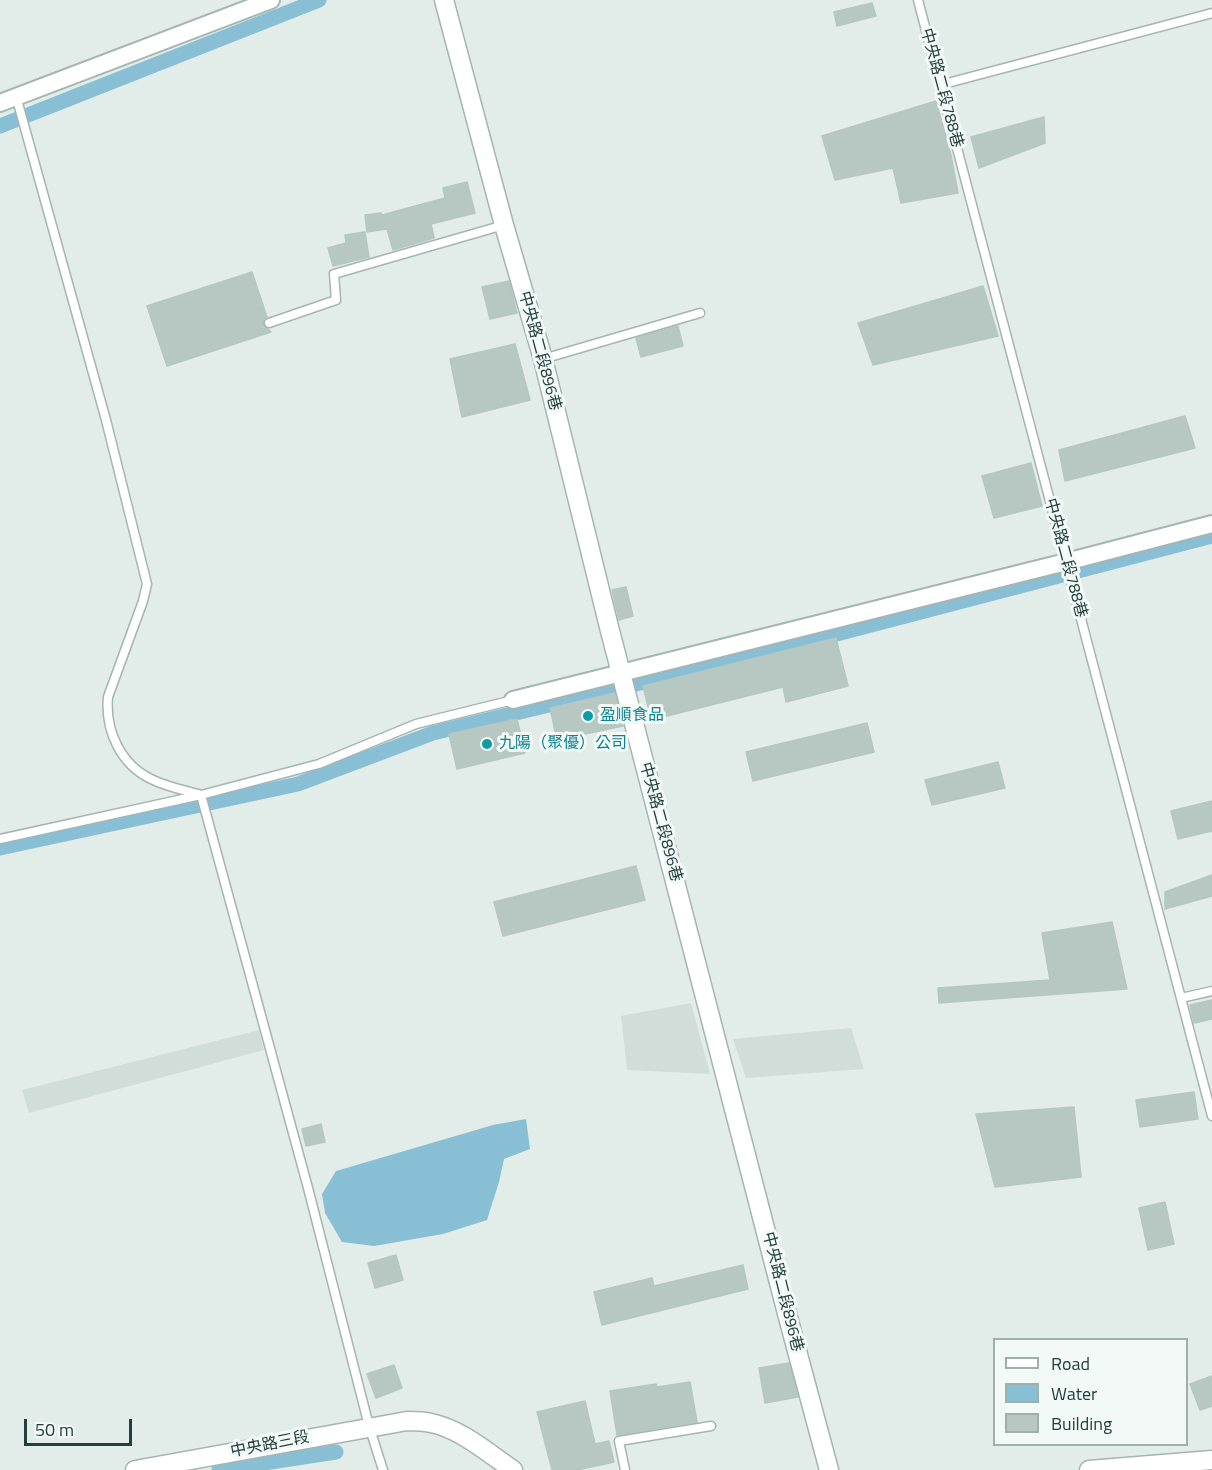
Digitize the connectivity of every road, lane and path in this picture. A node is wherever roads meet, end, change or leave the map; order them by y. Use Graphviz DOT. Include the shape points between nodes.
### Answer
graph roads {
  1 [pos="271,0"];
  2 [pos="444,0"];
  3 [pos="918,0"];
  4 [pos="1212,13"];
  5 [pos="940,85"];
  6 [pos="16,96"];
  7 [pos="0,102"];
  8 [pos="504,225"];
  9 [pos="700,313"];
  10 [pos="269,323"];
  11 [pos="543,358"];
  12 [pos="1212,524"];
  13 [pos="1066,562"];
  14 [pos="621,673"];
  15 [pos="513,700"];
  16 [pos="201,795"];
  17 [pos="0,839"];
  18 [pos="1212,991"];
  19 [pos="1181,998"];
  20 [pos="1212,1116"];
  21 [pos="369,1426"];
  22 [pos="711,1426"];
  23 [pos="1212,1460"];
  24 [pos="135,1470"];
  25 [pos="383,1470"];
  26 [pos="513,1470"];
  27 [pos="625,1470"];
  28 [pos="830,1470"];
  29 [pos="1089,1470"];
  1 -- 6 [label="street"];
  2 -- 8 [label="street, 中央路二段896巷"];
  3 -- 5 [label="lane, 中央路二段788巷"];
  4 -- 5 [label="lane"];
  5 -- 13 [label="lane, 中央路二段788巷"];
  6 -- 7 [label="street"];
  6 -- 16 [label="lane" via="147,584 108,697 111,735 129,762 149,778"];
  8 -- 10 [label="lane" via="334,274 336,300"];
  8 -- 11 [label="street, 中央路二段896巷"];
  9 -- 11 [label="lane"];
  11 -- 14 [label="street, 中央路二段896巷"];
  12 -- 13 [label="street"];
  13 -- 14 [label="street"];
  13 -- 19 [label="lane, 中央路二段788巷"];
  14 -- 15 [label="street"];
  14 -- 28 [label="street, 中央路二段896巷"];
  15 -- 16 [label="lane" via="416,724 318,764"];
  16 -- 17 [label="lane"];
  16 -- 21 [label="lane"];
  18 -- 19 [label="lane"];
  19 -- 20 [label="lane, 中央路二段788巷"];
  21 -- 24 [label="street, 中央路三段"];
  21 -- 25 [label="lane"];
  21 -- 26 [label="street, 中央路三段" via="407,1421 432,1423 479,1446"];
  22 -- 27 [label="lane" via="619,1441"];
  23 -- 29 [label="street"];
}
